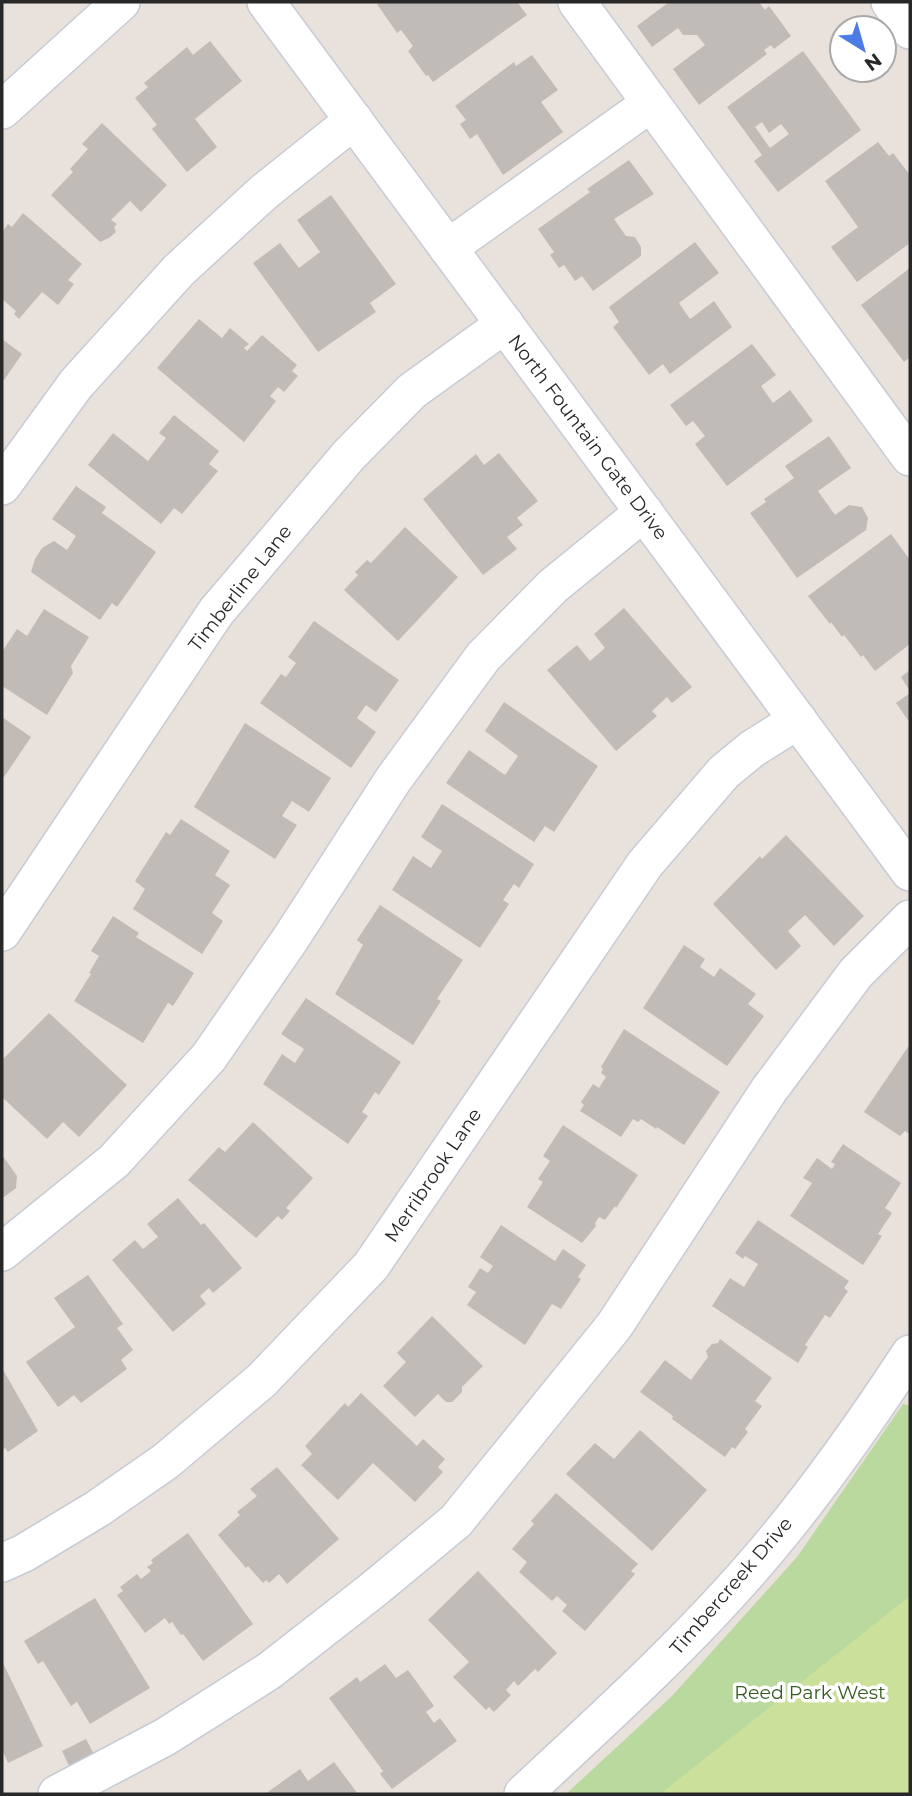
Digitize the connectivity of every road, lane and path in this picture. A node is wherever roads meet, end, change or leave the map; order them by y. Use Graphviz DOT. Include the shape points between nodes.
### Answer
graph roads {
  1 [pos="121,2"];
  2 [pos="266,2"];
  3 [pos="577,2"];
  4 [pos="890,2"];
  5 [pos="910,30"];
  6 [pos="651,103"];
  7 [pos="2,110"];
  8 [pos="354,120"];
  9 [pos="449,248"];
  10 [pos="505,324"];
  11 [pos="910,457"];
  12 [pos="2,486"];
  13 [pos="644,512"];
  14 [pos="798,720"];
  15 [pos="910,872"];
  16 [pos="910,919"];
  17 [pos="2,932"];
  18 [pos="2,1252"];
  19 [pos="910,1354"];
  20 [pos="2,1563"];
  21 [pos="57,1794"];
  22 [pos="523,1794"];
  1 -- 7 [label="street"];
  2 -- 8 [label="street, North Fountain Gate Drive"];
  3 -- 6 [label="street"];
  4 -- 5 [label="street"];
  6 -- 9 [label="street"];
  6 -- 11 [label="street"];
  8 -- 9 [label="street, North Fountain Gate Drive"];
  8 -- 12 [label="street" via="264,192 179,270 76,384"];
  9 -- 10 [label="street, North Fountain Gate Drive"];
  10 -- 13 [label="street, North Fountain Gate Drive"];
  10 -- 17 [label="street, Timberline Lane" via="412,391 349,455 216,612"];
  13 -- 14 [label="street, North Fountain Gate Drive"];
  13 -- 18 [label="street" via="552,586 483,657 393,780 209,1057 114,1161"];
  14 -- 15 [label="street, North Fountain Gate Drive"];
  14 -- 20 [label="street, Merribrook Lane" via="724,772 645,864 371,1266 262,1380 166,1461 97,1509"];
  16 -- 21 [label="street" via="856,973 769,1090 614,1326 456,1521 269,1671 165,1737"];
  19 -- 22 [label="street, Timbercreek Drive" via="750,1570 666,1660"];
}
